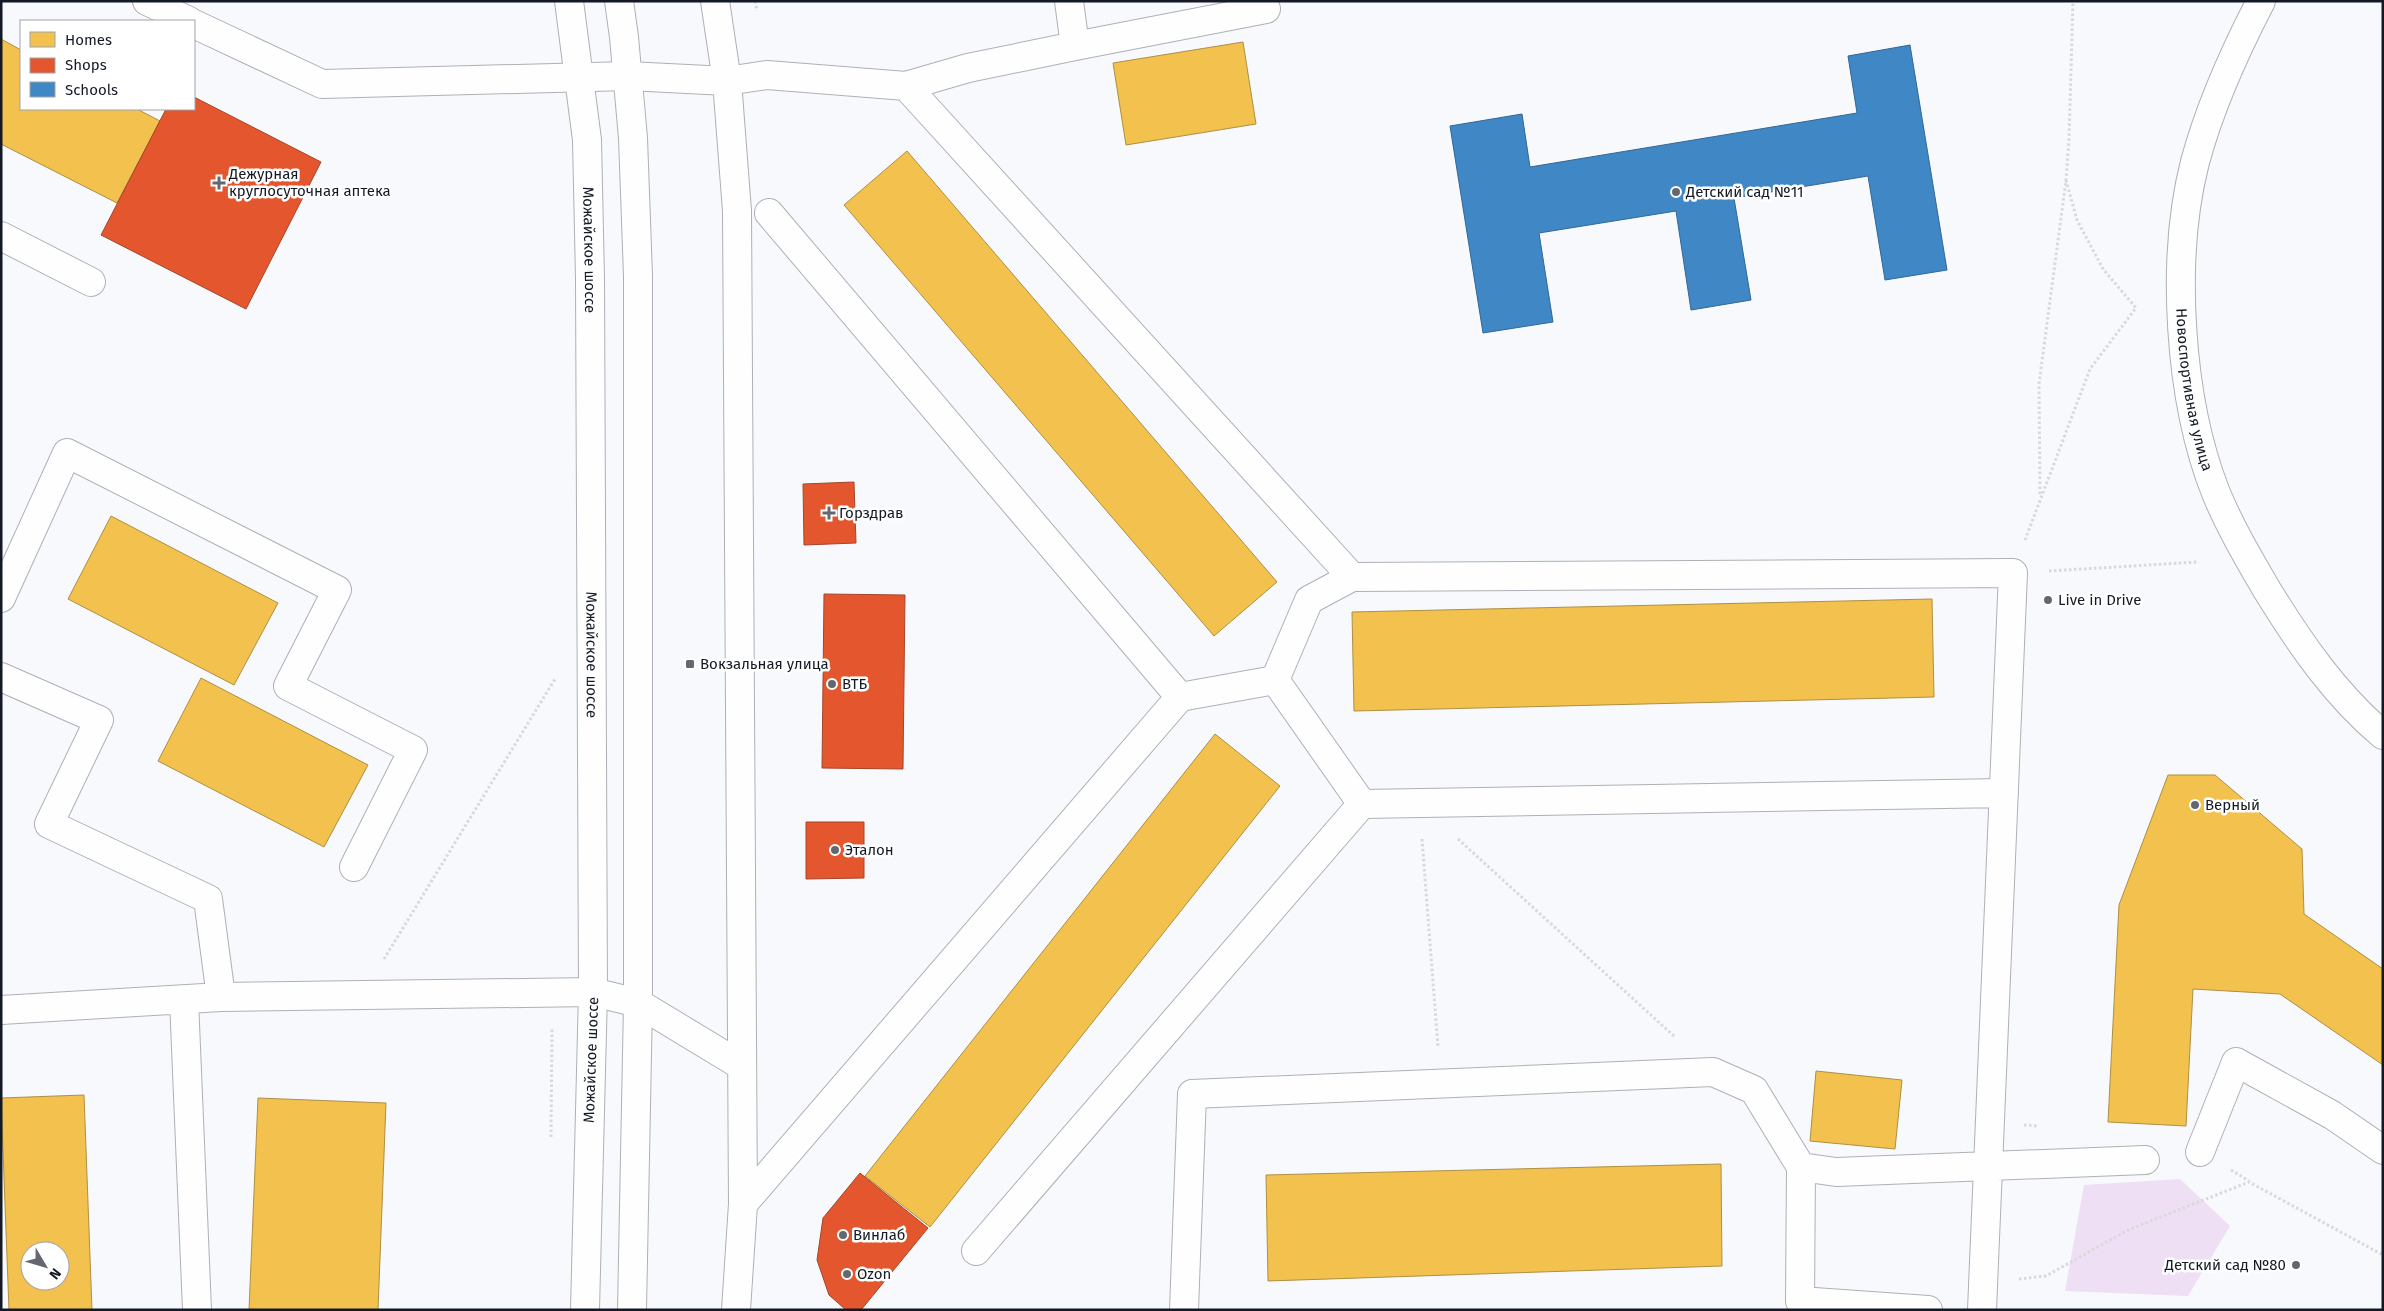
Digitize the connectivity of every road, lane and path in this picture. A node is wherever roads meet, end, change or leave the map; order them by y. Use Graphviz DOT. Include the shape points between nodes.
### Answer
graph roads {
  1 [pos="147,1"];
  2 [pos="569,1"];
  3 [pos="618,1"];
  4 [pos="715,1"];
  5 [pos="755,1"];
  6 [pos="1069,1"];
  7 [pos="2073,1"];
  8 [pos="2260,1"];
  9 [pos="1266,8"];
  10 [pos="757,11"];
  11 [pos="187,20"];
  12 [pos="195,24"];
  13 [pos="1075,46"];
  14 [pos="628,76"];
  15 [pos="580,77"];
  16 [pos="727,81"];
  17 [pos="906,86"];
  18 [pos="2066,180"];
  19 [pos="769,213"];
  20 [pos="1,236"];
  21 [pos="91,282"];
  22 [pos="2040,498"];
  23 [pos="2198,562"];
  24 [pos="2013,573"];
  25 [pos="1352,577"];
  26 [pos="1,598"];
  27 [pos="559,672"];
  28 [pos="1,676"];
  29 [pos="1275,680"];
  30 [pos="1180,697"];
  31 [pos="2383,735"];
  32 [pos="2004,793"];
  33 [pos="1419,803"];
  34 [pos="1362,804"];
  35 [pos="354,867"];
  36 [pos="384,959"];
  37 [pos="593,992"];
  38 [pos="221,997"];
  39 [pos="184,1000"];
  40 [pos="638,1003"];
  41 [pos="1,1010"];
  42 [pos="742,1066"];
  43 [pos="1713,1072"];
  44 [pos="1440,1083"];
  45 [pos="2383,1150"];
  46 [pos="2200,1152"];
  47 [pos="2145,1160"];
  48 [pos="1801,1167"];
  49 [pos="1987,1167"];
  50 [pos="742,1204"];
  51 [pos="976,1251"];
  52 [pos="2383,1255"];
  53 [pos="1982,1297"];
  54 [pos="197,1310"];
  55 [pos="584,1310"];
  56 [pos="632,1310"];
  57 [pos="736,1310"];
  58 [pos="1184,1310"];
  59 [pos="1928,1310"];
  1 -- 11 [label="main road"];
  2 -- 15 [label="main road, Можайское шоссе"];
  3 -- 14 [label="main road"];
  4 -- 16 [label="main road"];
  5 -- 10 [label="path"];
  6 -- 13 [label="main road"];
  7 -- 18 [label="path"];
  8 -- 31 [label="main road, Новоспортивная улица" via="2229,62 2195,162 2181,237 2180,294 2194,421 2216,493 2268,591 2297,639 2363,719"];
  9 -- 13 [label="main road"];
  12 -- 15 [label="main road" via="322,84"];
  13 -- 17 [label="main road" via="968,68"];
  14 -- 15 [label="main road"];
  14 -- 16 [label="main road"];
  14 -- 40 [label="main road" via="638,276"];
  15 -- 37 [label="main road, Можайское шоссе" via="587,140 590,278"];
  16 -- 17 [label="main road" via="768,75"];
  16 -- 42 [label="main road" via="737,211"];
  17 -- 25 [label="main road"];
  18 -- 22 [label="path" via="2039,384"];
  18 -- 22 [label="path" via="2077,220 2103,269 2136,308 2090,368"];
  19 -- 30 [label="main road"];
  20 -- 21 [label="main road"];
  22 -- 24 [label="path"];
  23 -- 24 [label="path"];
  24 -- 25 [label="main road"];
  24 -- 32 [label="main road"];
  25 -- 29 [label="main road" via="1308,600"];
  26 -- 35 [label="main road" via="67,453 337,590 288,686 413,750"];
  27 -- 36 [label="path"];
  28 -- 38 [label="main road" via="99,720 49,824 208,899"];
  29 -- 30 [label="main road"];
  29 -- 34 [label="main road"];
  30 -- 50 [label="main road"];
  32 -- 33 [label="main road"];
  32 -- 49 [label="main road"];
  33 -- 34 [label="main road"];
  33 -- 43 [label="path"];
  33 -- 44 [label="path"];
  34 -- 51 [label="main road"];
  37 -- 38 [label="main road"];
  37 -- 40 [label="main road"];
  37 -- 55 [label="main road, Можайское шоссе"];
  38 -- 39 [label="main road"];
  39 -- 41 [label="main road"];
  39 -- 54 [label="main road"];
  40 -- 42 [label="main road"];
  40 -- 56 [label="main road"];
  42 -- 50 [label="main road"];
  43 -- 44 [label="main road"];
  43 -- 48 [label="main road" via="1754,1090"];
  44 -- 58 [label="main road" via="1192,1094"];
  45 -- 46 [label="main road" via="2332,1115 2236,1062"];
  47 -- 49 [label="main road"];
  48 -- 49 [label="main road" via="1836,1172"];
  48 -- 59 [label="main road" via="1800,1301"];
  49 -- 53 [label="main road"];
  50 -- 57 [label="main road"];
  52 -- 53 [label="path" via="2249,1182 2128,1230 2046,1276"];
}
